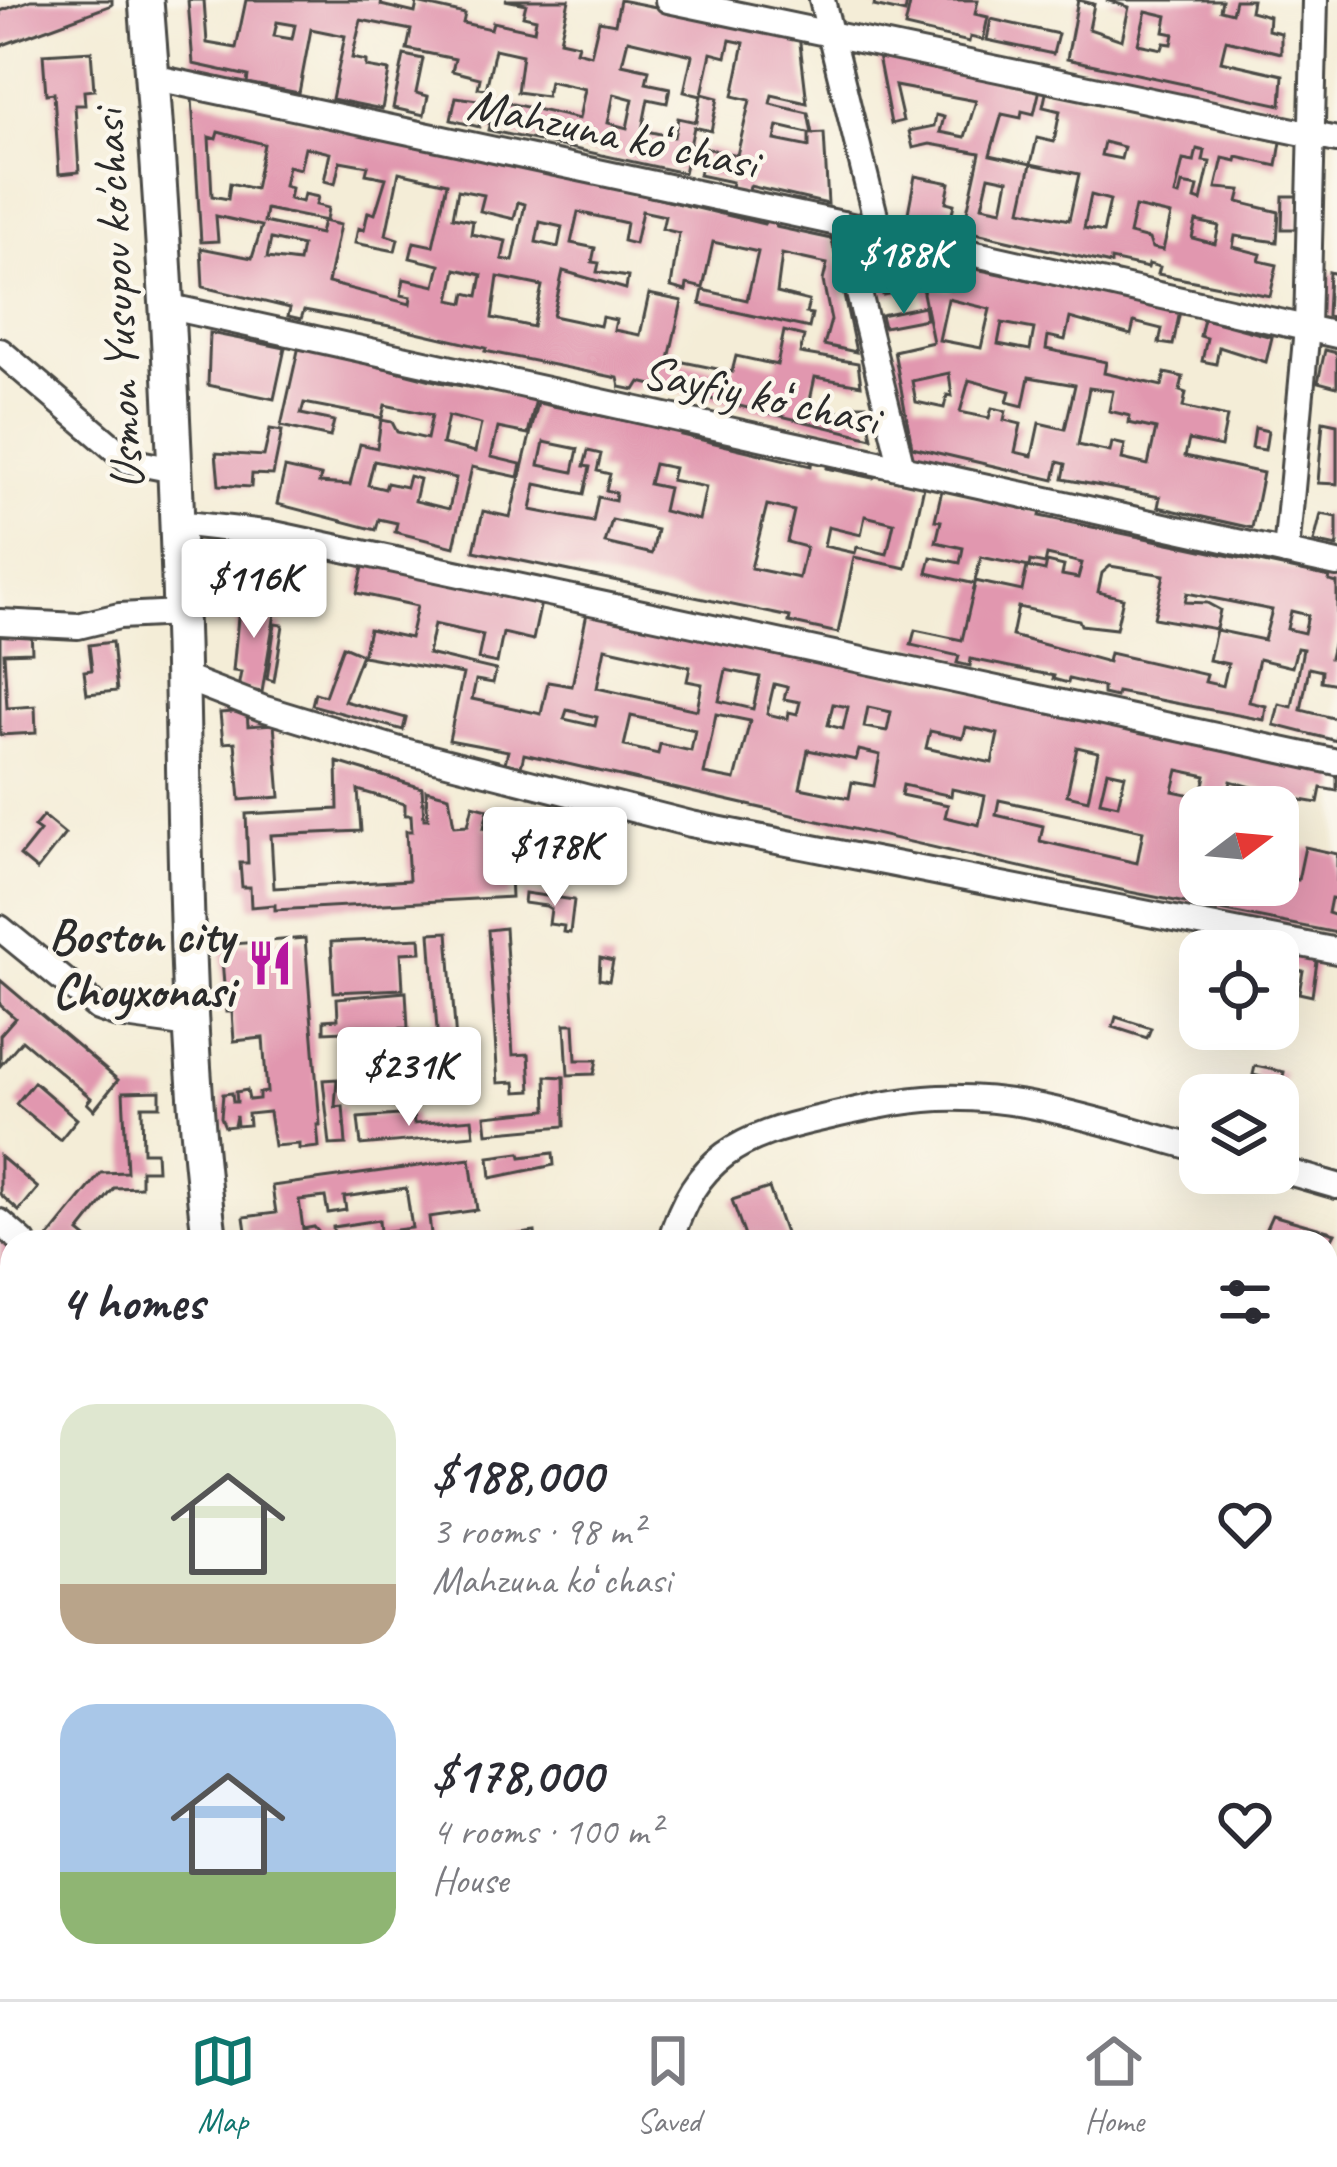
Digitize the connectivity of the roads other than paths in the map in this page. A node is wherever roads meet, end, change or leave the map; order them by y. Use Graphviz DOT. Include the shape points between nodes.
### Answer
graph roads {
  1 [pos="146,0"];
  2 [pos="668,0"];
  3 [pos="822,0"];
  4 [pos="1315,0"];
  5 [pos="829,35"];
  6 [pos="152,77"];
  7 [pos="1325,137"];
  8 [pos="842,224"];
  9 [pos="879,232"];
  10 [pos="166,307"];
  11 [pos="1306,328"];
  12 [pos="1337,335"];
  13 [pos="0,351"];
  14 [pos="902,468"];
  15 [pos="174,470"];
  16 [pos="177,523"];
  17 [pos="1286,553"];
  18 [pos="1337,564"];
  19 [pos="180,613"];
  20 [pos="0,622"];
  21 [pos="182,677"];
  22 [pos="1337,762"];
  23 [pos="0,928"];
  24 [pos="1337,951"];
  25 [pos="190,1025"];
  26 [pos="1179,1144"];
  27 [pos="1299,1175"];
  28 [pos="1337,1186"];
  29 [pos="208,1230"];
  30 [pos="674,1230"];
  1 -- 6 [label="main road, Usmon Yusupov ko'chasi"];
  2 -- 5 [label="street"];
  3 -- 5 [label="street"];
  4 -- 7 [label="street"];
  5 -- 7 [label="street"];
  5 -- 9 [label="street"];
  6 -- 8 [label="street, Mahzuna koʻchasi"];
  6 -- 10 [label="main road, Usmon Yusupov ko'chasi"];
  7 -- 11 [label="street"];
  8 -- 9 [label="street, Mahzuna koʻchasi"];
  8 -- 14 [label="street"];
  9 -- 11 [label="street, Mahzuna koʻchasi"];
  10 -- 14 [label="street, Sayfiy koʻchasi"];
  10 -- 15 [label="main road, Usmon Yusupov ko'chasi"];
  11 -- 12 [label="street, Mahzuna koʻchasi"];
  11 -- 17 [label="street"];
  13 -- 15 [label="street" via="129,461"];
  14 -- 17 [label="street, Sayfiy koʻchasi"];
  15 -- 16 [label="main road, Usmon Yusupov ko'chasi"];
  16 -- 19 [label="main road, Usmon Yusupov ko'chasi"];
  16 -- 22 [label="street" via="274,534"];
  17 -- 18 [label="street, Sayfiy koʻchasi"];
  19 -- 20 [label="street" via="78,626"];
  19 -- 21 [label="main road, Usmon Yusupov ko'chasi"];
  21 -- 24 [label="street" via="400,750 691,824"];
  21 -- 25 [label="main road, Usmon Yusupov ko'chasi"];
  23 -- 25 [label="street" via="98,1008"];
  25 -- 29 [label="main road, Usmon Yusupov ko'chasi"];
  26 -- 30 [label="street" via="1018,1104 940,1098 869,1107 759,1135 718,1156 688,1194"];
  27 -- 28 [label="street"];
}
